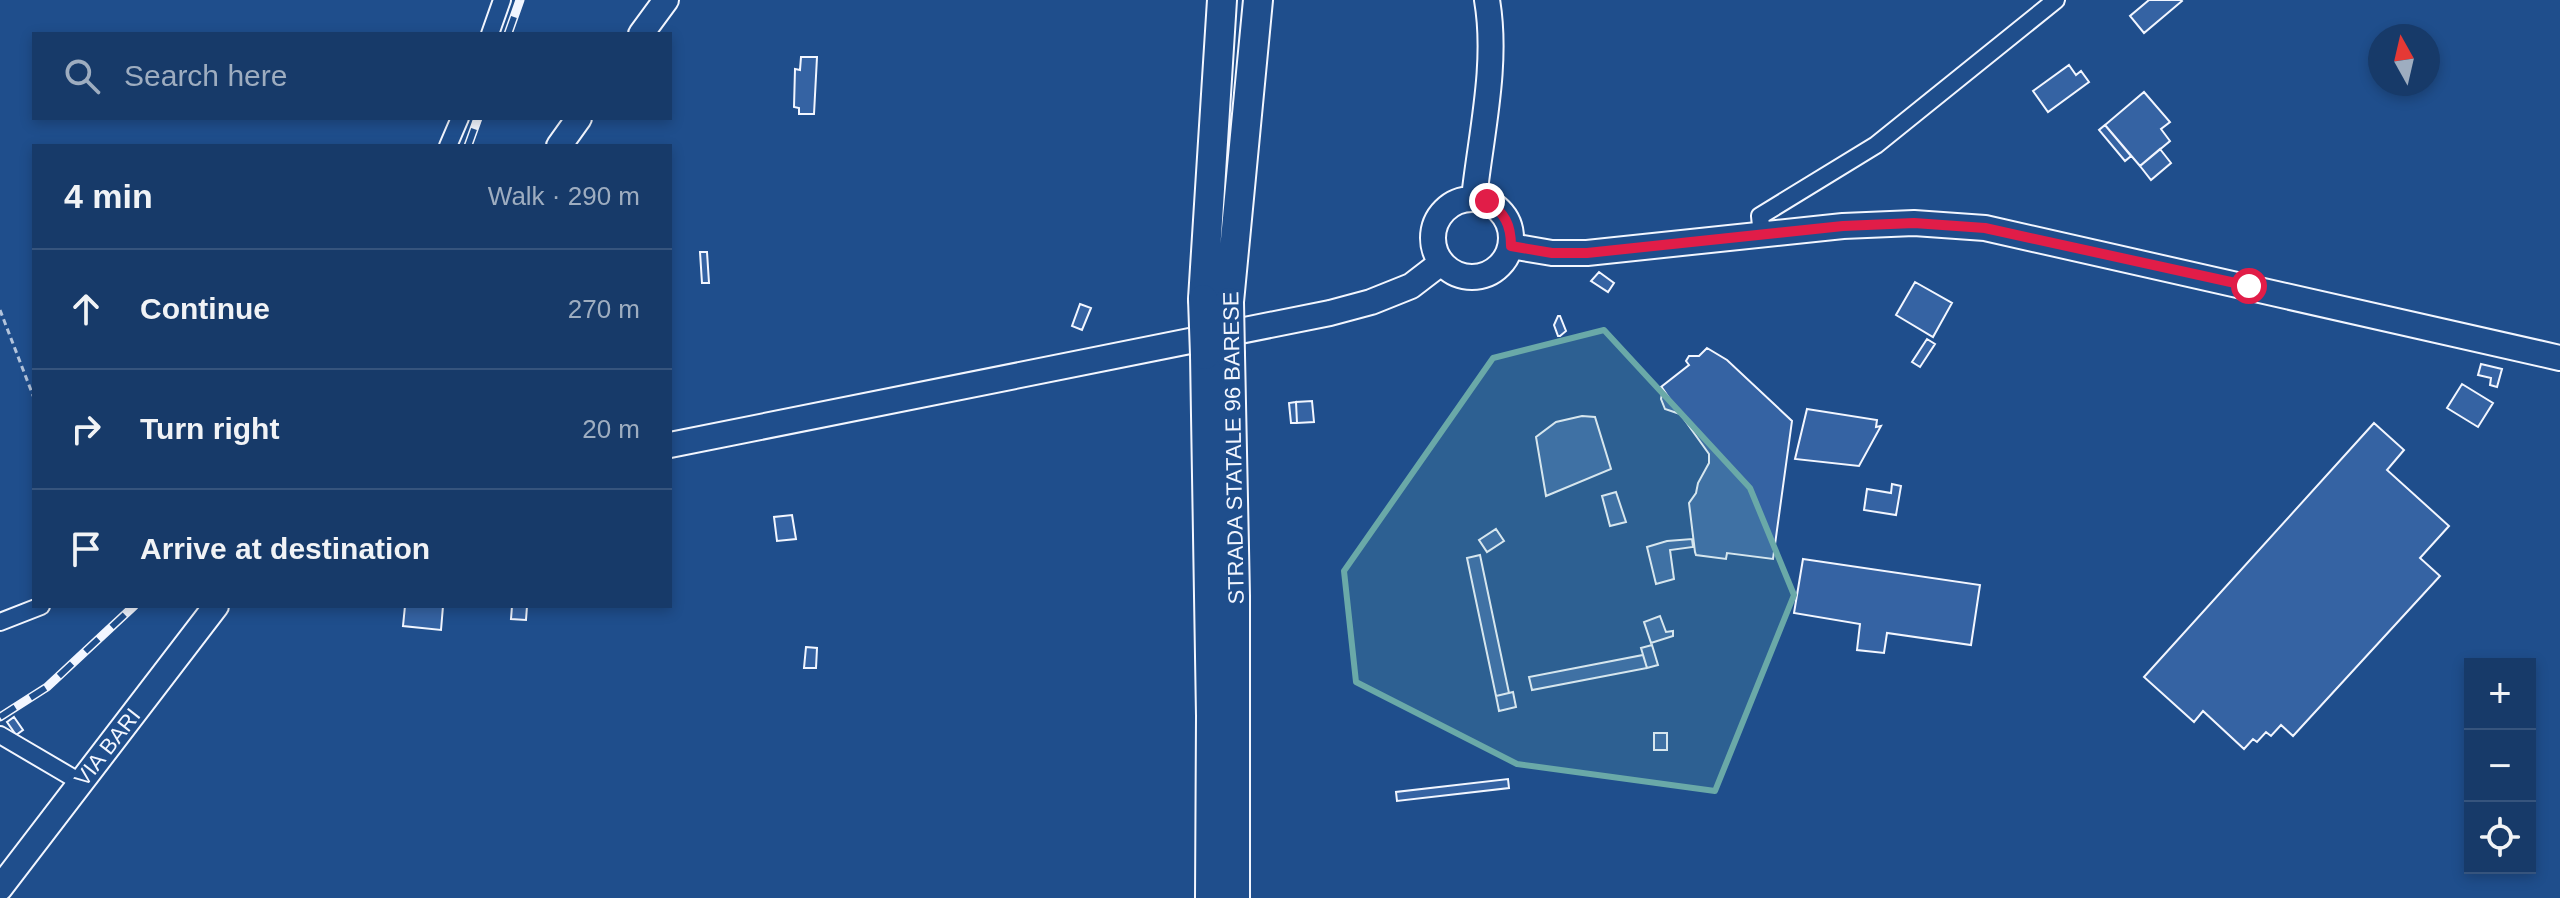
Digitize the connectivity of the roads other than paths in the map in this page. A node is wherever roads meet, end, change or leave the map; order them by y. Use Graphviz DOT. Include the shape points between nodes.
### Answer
graph roads {
  1 [pos="502,0"];
  2 [pos="666,0"];
  3 [pos="1222,0"];
  4 [pos="1258,0"];
  5 [pos="1487,0"];
  6 [pos="2056,0"];
  7 [pos="491,32"];
  8 [pos="642,32"];
  9 [pos="459,120"];
  10 [pos="578,120"];
  11 [pos="449,144"];
  12 [pos="560,144"];
  13 [pos="1474,198"];
  14 [pos="1762,236"];
  15 [pos="1511,246"];
  16 [pos="1441,263"];
  17 [pos="1216,301"];
  18 [pos="1217,355"];
  19 [pos="2560,358"];
  20 [pos="672,445"];
  21 [pos="36,608"];
  22 [pos="215,608"];
  23 [pos="0,622"];
  24 [pos="0,735"];
  25 [pos="80,782"];
  26 [pos="0,888"];
  27 [pos="1210,898"];
  28 [pos="1235,898"];
  1 -- 7 [label="street"];
  2 -- 8 [label="main road"];
  3 -- 17 [label="highway, STRADA STATALE 96 BARESE"];
  4 -- 17 [label="highway, STRADA STATALE 96 BARESE"];
  5 -- 13 [label="main road" via="1489,69"];
  6 -- 14 [label="street" via="1876,145 1760,216"];
  9 -- 11 [label="street"];
  10 -- 12 [label="main road"];
  13 -- 15 [label="main road" via="1499,209 1507,220"];
  13 -- 16 [label="main road" via="1449,205 1440,214 1432,239"];
  14 -- 15 [label="main road" via="1587,253"];
  14 -- 19 [label="main road" via="1843,226 1985,228"];
  15 -- 16 [label="main road" via="1498,268 1474,278"];
  16 -- 20 [label="main road" via="1411,286 1330,313"];
  17 -- 18 [label="highway, STRADA STATALE 96 BARESE, bridge"];
  18 -- 27 [label="highway, STRADA STATALE 96 BARESE"];
  18 -- 28 [label="highway, STRADA STATALE 96 BARESE" via="1235,596"];
  21 -- 23 [label="street"];
  22 -- 25 [label="main road, VIA BARI"];
  24 -- 25 [label="street"];
  25 -- 26 [label="main road, VIA BARI"];
}
